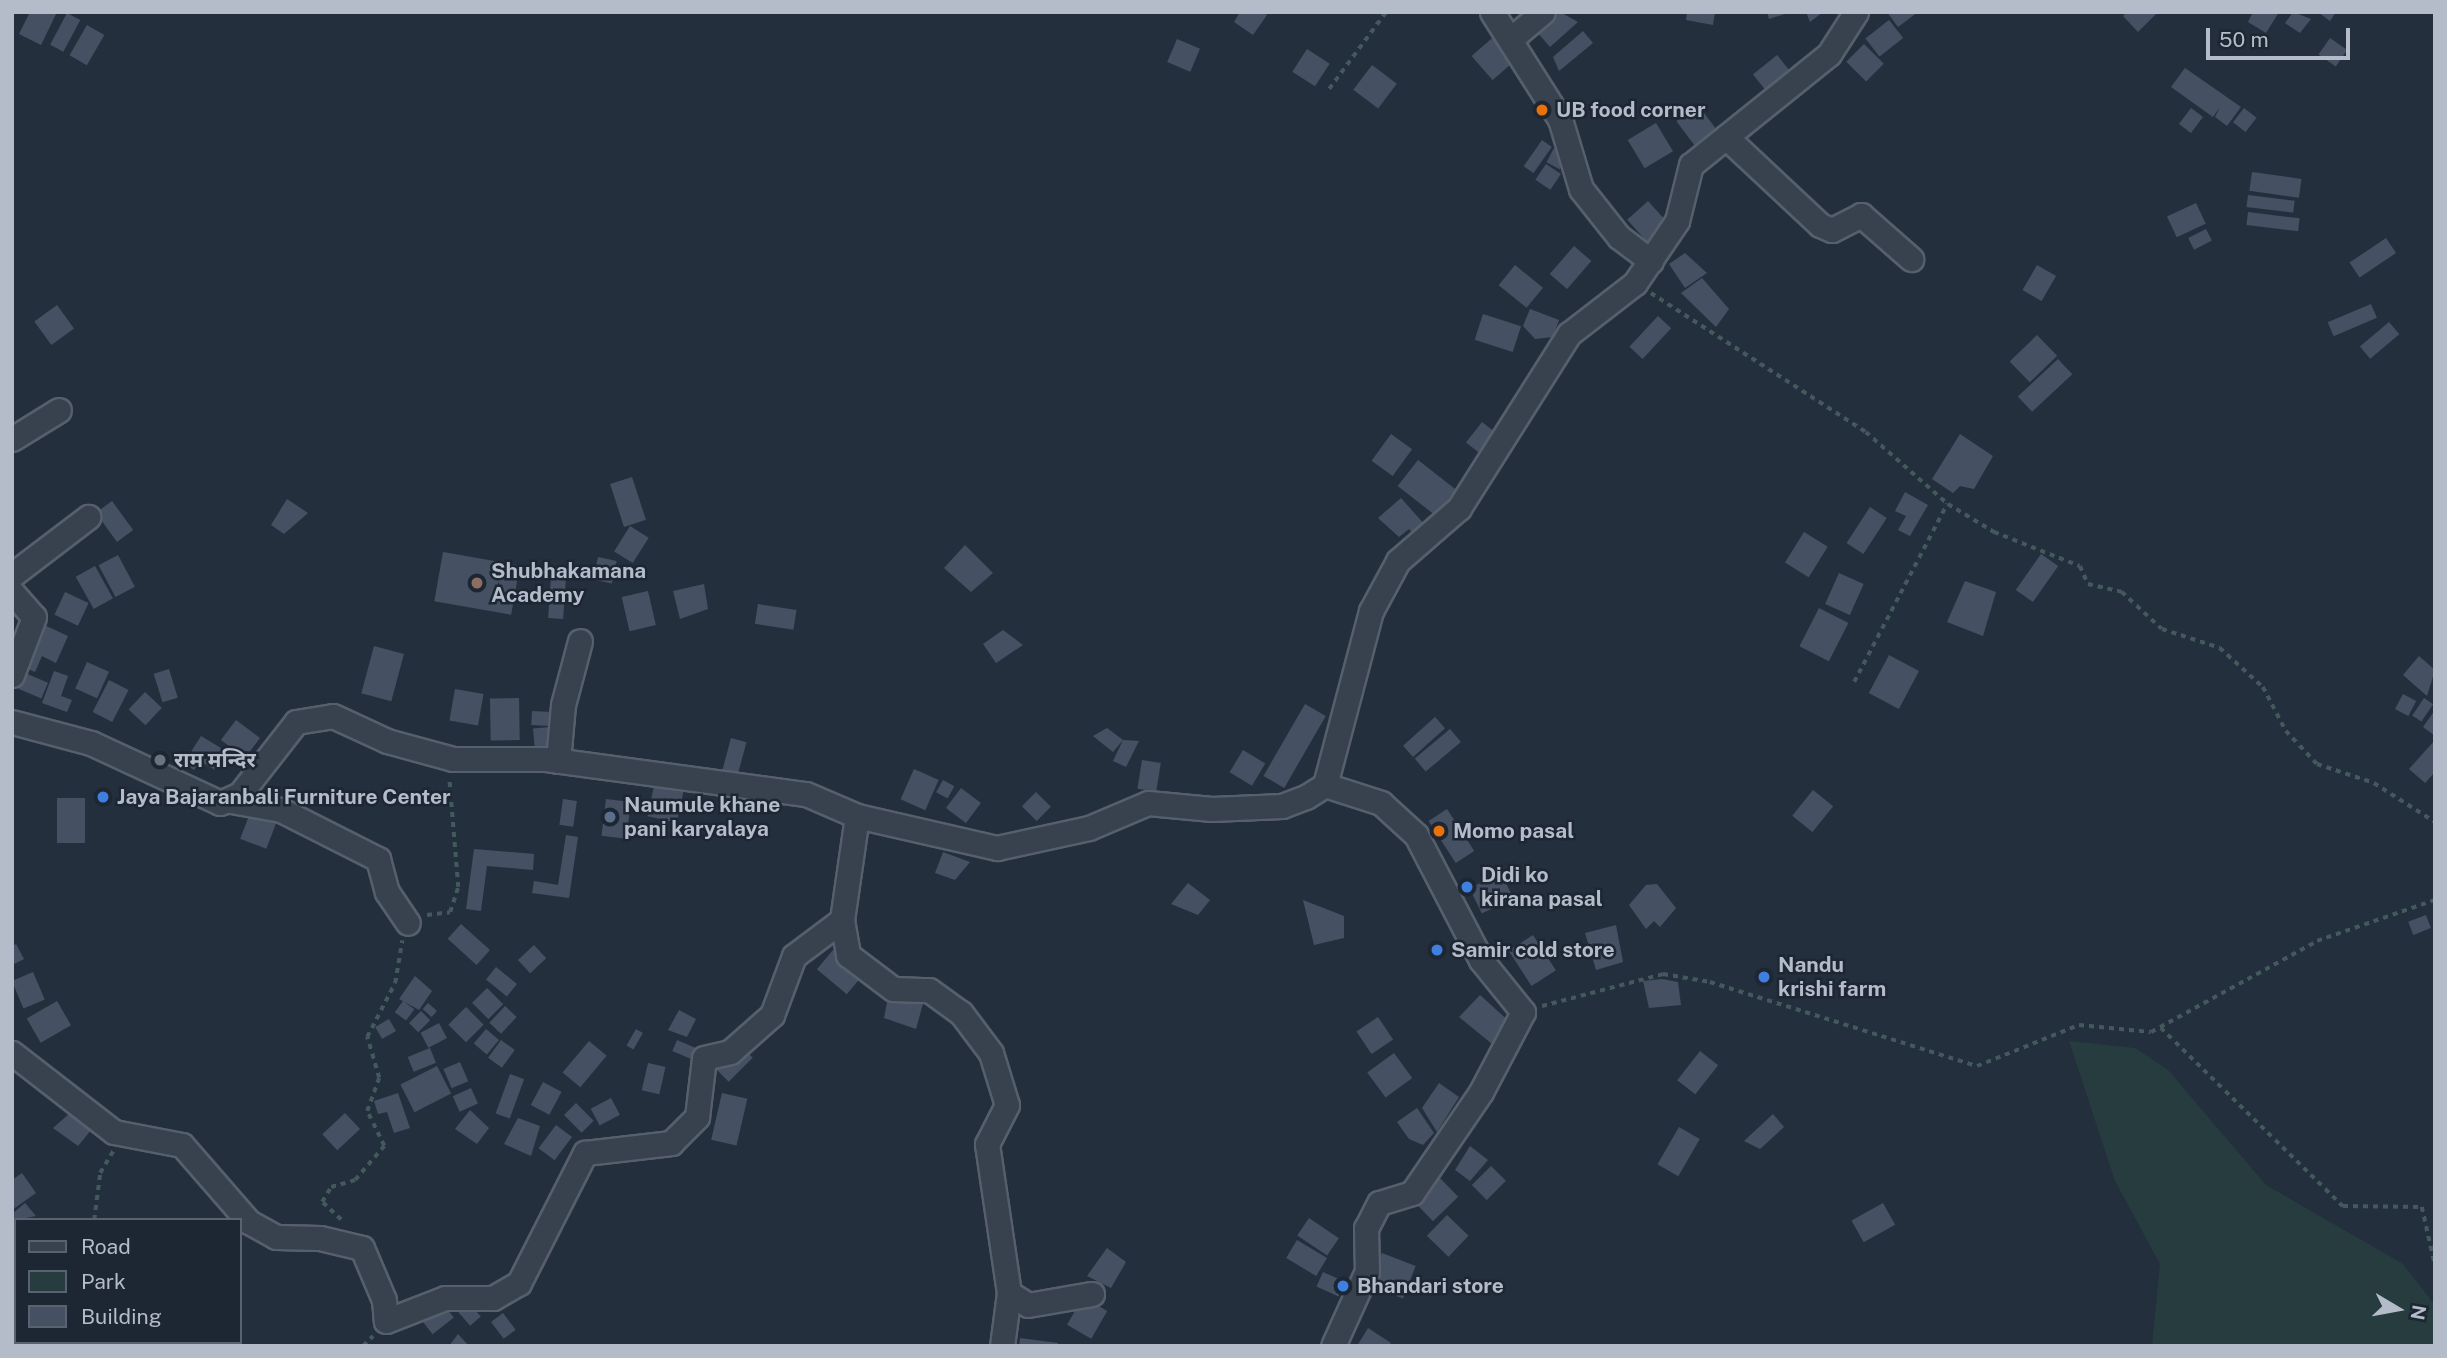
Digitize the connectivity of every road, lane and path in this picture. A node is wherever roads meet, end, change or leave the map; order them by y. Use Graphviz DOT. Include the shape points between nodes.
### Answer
graph roads {
  1 [pos="1386,12"];
  2 [pos="1492,12"];
  3 [pos="1543,12"];
  4 [pos="1856,12"];
  5 [pos="1512,38"];
  6 [pos="1329,89"];
  7 [pos="1726,137"];
  8 [pos="1912,259"];
  9 [pos="1651,261"];
  10 [pos="1635,283"];
  11 [pos="59,410"];
  12 [pos="12,439"];
  13 [pos="1948,504"];
  14 [pos="88,517"];
  15 [pos="12,575"];
  16 [pos="12,592"];
  17 [pos="580,642"];
  18 [pos="12,675"];
  19 [pos="1854,682"];
  20 [pos="12,722"];
  21 [pos="453,759"];
  22 [pos="558,761"];
  23 [pos="1325,785"];
  24 [pos="231,802"];
  25 [pos="857,816"];
  26 [pos="2435,822"];
  27 [pos="2435,900"];
  28 [pos="842,920"];
  29 [pos="408,923"];
  30 [pos="1523,1012"];
  31 [pos="2160,1027"];
  32 [pos="12,1053"];
  33 [pos="114,1132"];
  34 [pos="94,1218"];
  35 [pos="349,1245"];
  36 [pos="2435,1265"];
  37 [pos="1009,1293"];
  38 [pos="1092,1294"];
  39 [pos="1002,1346"];
  40 [pos="1333,1346"];
  1 -- 6 [label="path"];
  2 -- 5 [label="street"];
  3 -- 5 [label="street"];
  4 -- 7 [label="street" via="1829,54"];
  5 -- 9 [label="street" via="1560,119 1581,189 1619,237"];
  7 -- 8 [label="street" via="1820,225 1832,230 1861,215"];
  7 -- 9 [label="street" via="1690,165 1678,221"];
  9 -- 10 [label="street"];
  10 -- 13 [label="path" via="1866,432"];
  10 -- 23 [label="street" via="1569,334 1459,508 1398,561 1371,611"];
  11 -- 12 [label="street"];
  13 -- 19 [label="path"];
  13 -- 26 [label="path" via="1994,532 2080,566 2088,584 2122,592 2162,629 2220,648 2263,687 2286,731 2317,764 2374,783"];
  14 -- 15 [label="street"];
  16 -- 18 [label="street" via="34,617"];
  17 -- 22 [label="street" via="563,705"];
  20 -- 24 [label="street" via="91,743 220,803"];
  21 -- 22 [label="street"];
  21 -- 24 [label="street" via="387,741 333,716 313,717 296,722"];
  21 -- 29 [label="path" via="449,833 458,887 450,912"];
  22 -- 25 [label="street" via="806,794"];
  23 -- 25 [label="street" via="1282,806 1148,803 1088,828 998,848"];
  23 -- 30 [label="street" via="1381,803 1416,835 1481,960"];
  24 -- 29 [label="street" via="281,810 378,859 387,892"];
  25 -- 28 [label="street"];
  27 -- 31 [label="path" via="2317,942"];
  28 -- 35 [label="street" via="794,956 772,1015 730,1052 704,1058 696,1117 671,1143 585,1153 519,1283 493,1298 445,1298 386,1321 384,1300 362,1248"];
  28 -- 37 [label="street" via="848,955 893,989 929,990 961,1013 990,1054 1007,1105 987,1144"];
  29 -- 35 [label="path" via="395,983 366,1037 379,1078 367,1111 384,1146 355,1180 331,1187 322,1202 352,1231"];
  30 -- 31 [label="path" via="1662,974 1710,982 1977,1066 2079,1026 2151,1032"];
  30 -- 40 [label="street" via="1481,1092 1412,1193 1379,1203 1366,1228 1367,1271"];
  31 -- 36 [label="path" via="2343,1206 2422,1207"];
  32 -- 33 [label="street"];
  33 -- 34 [label="path"];
  33 -- 35 [label="street" via="182,1146 249,1222 276,1237"];
  37 -- 38 [label="street" via="1028,1305"];
  37 -- 39 [label="street"];
}
